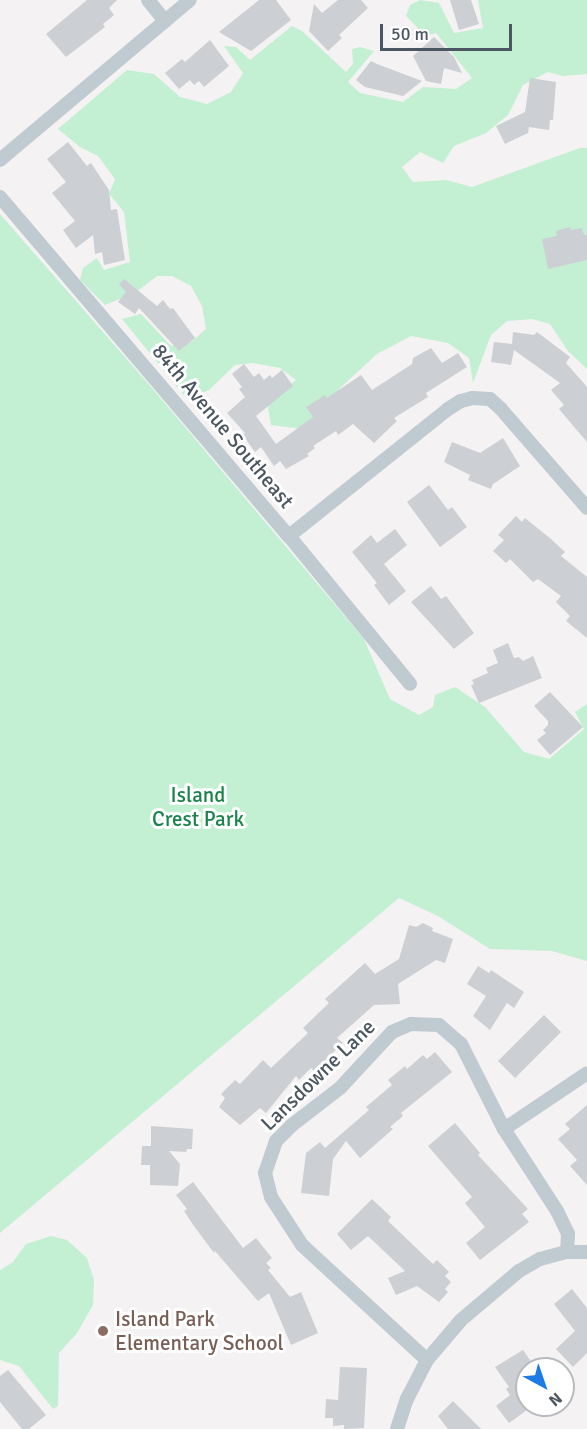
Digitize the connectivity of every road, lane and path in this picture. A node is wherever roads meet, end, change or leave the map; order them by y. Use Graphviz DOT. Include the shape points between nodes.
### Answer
graph roads {
  1 [pos="148,0"];
  2 [pos="190,0"];
  3 [pos="165,21"];
  4 [pos="0,160"];
  5 [pos="0,197"];
  6 [pos="587,508"];
  7 [pos="289,536"];
  8 [pos="410,684"];
  9 [pos="586,1074"];
  10 [pos="504,1129"];
  11 [pos="567,1252"];
  12 [pos="587,1252"];
  13 [pos="427,1360"];
  14 [pos="397,1429"];
  1 -- 3 [label="street"];
  2 -- 3 [label="street"];
  3 -- 4 [label="street"];
  5 -- 7 [label="street, 84th Avenue Southeast"];
  6 -- 7 [label="street" via="501,409 490,399 472,398 447,410"];
  7 -- 8 [label="street, 84th Avenue Southeast"];
  9 -- 10 [label="street"];
  10 -- 11 [label="street, Lansdowne Lane" via="557,1211 568,1234"];
  10 -- 13 [label="street, Lansdowne Lane" via="461,1044 440,1025 411,1024 392,1032 340,1088 276,1141 269,1156 265,1173 271,1197 302,1245"];
  11 -- 12 [label="street"];
  11 -- 13 [label="street" via="540,1259 519,1271 461,1320"];
  13 -- 14 [label="street"];
}
